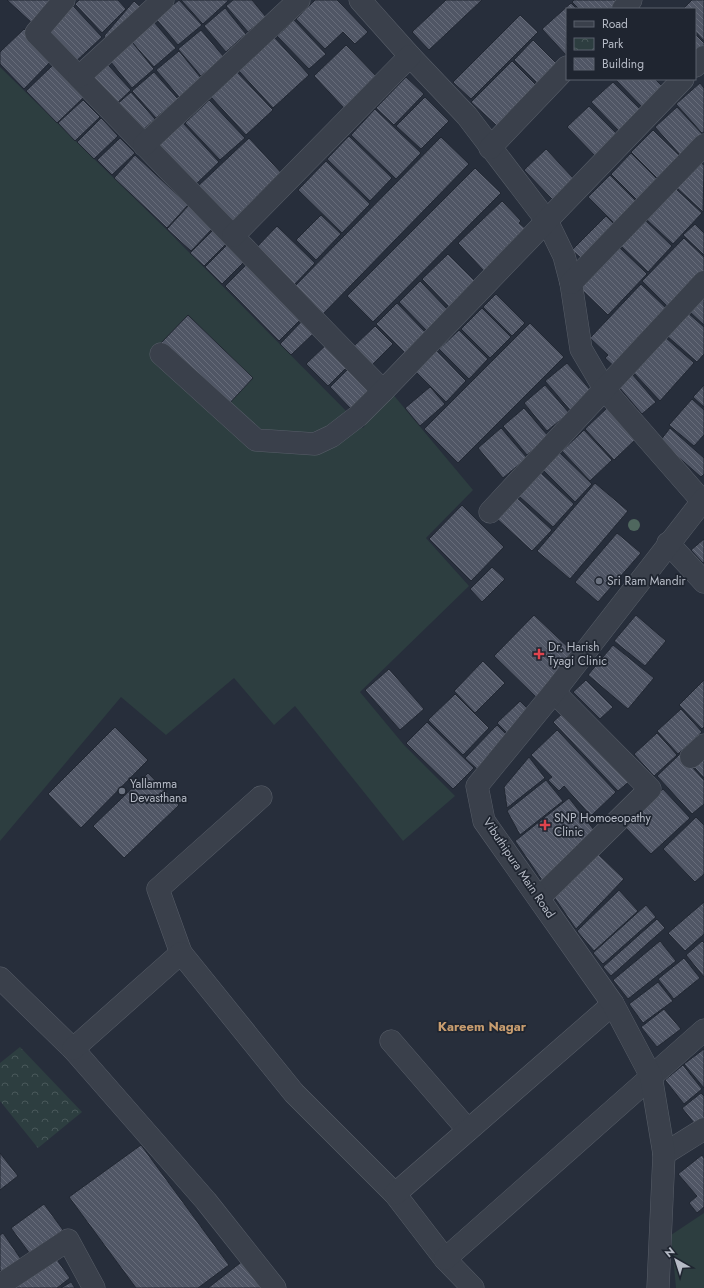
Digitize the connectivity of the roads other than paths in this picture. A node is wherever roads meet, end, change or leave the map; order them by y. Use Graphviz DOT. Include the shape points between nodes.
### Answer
graph roads {
  1 [pos="64,0"];
  2 [pos="163,0"];
  3 [pos="300,0"];
  4 [pos="631,0"];
  5 [pos="370,3"];
  6 [pos="624,8"];
  7 [pos="410,56"];
  8 [pos="704,57"];
  9 [pos="696,65"];
  10 [pos="566,68"];
  11 [pos="79,77"];
  12 [pos="682,80"];
  13 [pos="144,145"];
  14 [pos="704,145"];
  15 [pos="490,148"];
  16 [pos="547,221"];
  17 [pos="233,236"];
  18 [pos="704,282"];
  19 [pos="571,283"];
  20 [pos="161,354"];
  21 [pos="605,390"];
  22 [pos="383,391"];
  23 [pos="703,500"];
  24 [pos="490,512"];
  25 [pos="668,543"];
  26 [pos="704,582"];
  27 [pos="554,692"];
  28 [pos="261,797"];
  29 [pos="539,898"];
  30 [pos="181,953"];
  31 [pos="0,978"];
  32 [pos="613,1004"];
  33 [pos="704,1030"];
  34 [pos="391,1041"];
  35 [pos="73,1049"];
  36 [pos="651,1076"];
  37 [pos="704,1129"];
  38 [pos="468,1130"];
  39 [pos="664,1154"];
  40 [pos="395,1194"];
  41 [pos="445,1260"];
  42 [pos="0,1285"];
  43 [pos="94,1288"];
  44 [pos="275,1288"];
  45 [pos="473,1288"];
  46 [pos="658,1288"];
  1 -- 11 [label="street" via="36,33"];
  2 -- 11 [label="street"];
  3 -- 13 [label="street"];
  4 -- 6 [label="street"];
  5 -- 7 [label="street"];
  7 -- 15 [label="street" via="467,116"];
  7 -- 17 [label="street"];
  8 -- 9 [label="street"];
  10 -- 15 [label="street"];
  11 -- 13 [label="street"];
  12 -- 16 [label="street"];
  13 -- 17 [label="street"];
  14 -- 19 [label="street"];
  15 -- 16 [label="street"];
  16 -- 19 [label="street" via="564,256"];
  16 -- 22 [label="street"];
  17 -- 22 [label="street"];
  18 -- 21 [label="street"];
  19 -- 21 [label="street" via="581,349"];
  20 -- 22 [label="street" via="256,440 315,444 332,436 358,416"];
  21 -- 23 [label="street"];
  21 -- 24 [label="street"];
  23 -- 25 [label="street, Vibuthipura Main Road"];
  25 -- 26 [label="street"];
  25 -- 27 [label="street, Vibuthipura Main Road"];
  27 -- 29 [label="street, Vibuthipura Main Road" via="477,786 484,821"];
  27 -- 29 [label="street" via="650,789"];
  28 -- 30 [label="street" via="158,889"];
  29 -- 32 [label="street, Vibuthipura Main Road"];
  30 -- 35 [label="street"];
  30 -- 40 [label="street" via="294,1093"];
  31 -- 35 [label="street"];
  32 -- 36 [label="street, Vibuthipura Main Road"];
  32 -- 38 [label="street"];
  33 -- 36 [label="street"];
  34 -- 38 [label="street"];
  35 -- 44 [label="street" via="206,1201"];
  36 -- 39 [label="street, Vibuthipura Main Road"];
  36 -- 41 [label="street"];
  37 -- 39 [label="street"];
  38 -- 40 [label="street"];
  39 -- 46 [label="street, Vibuthipura Main Road"];
  40 -- 41 [label="street"];
  41 -- 45 [label="street"];
  42 -- 43 [label="street" via="68,1240"];
}
